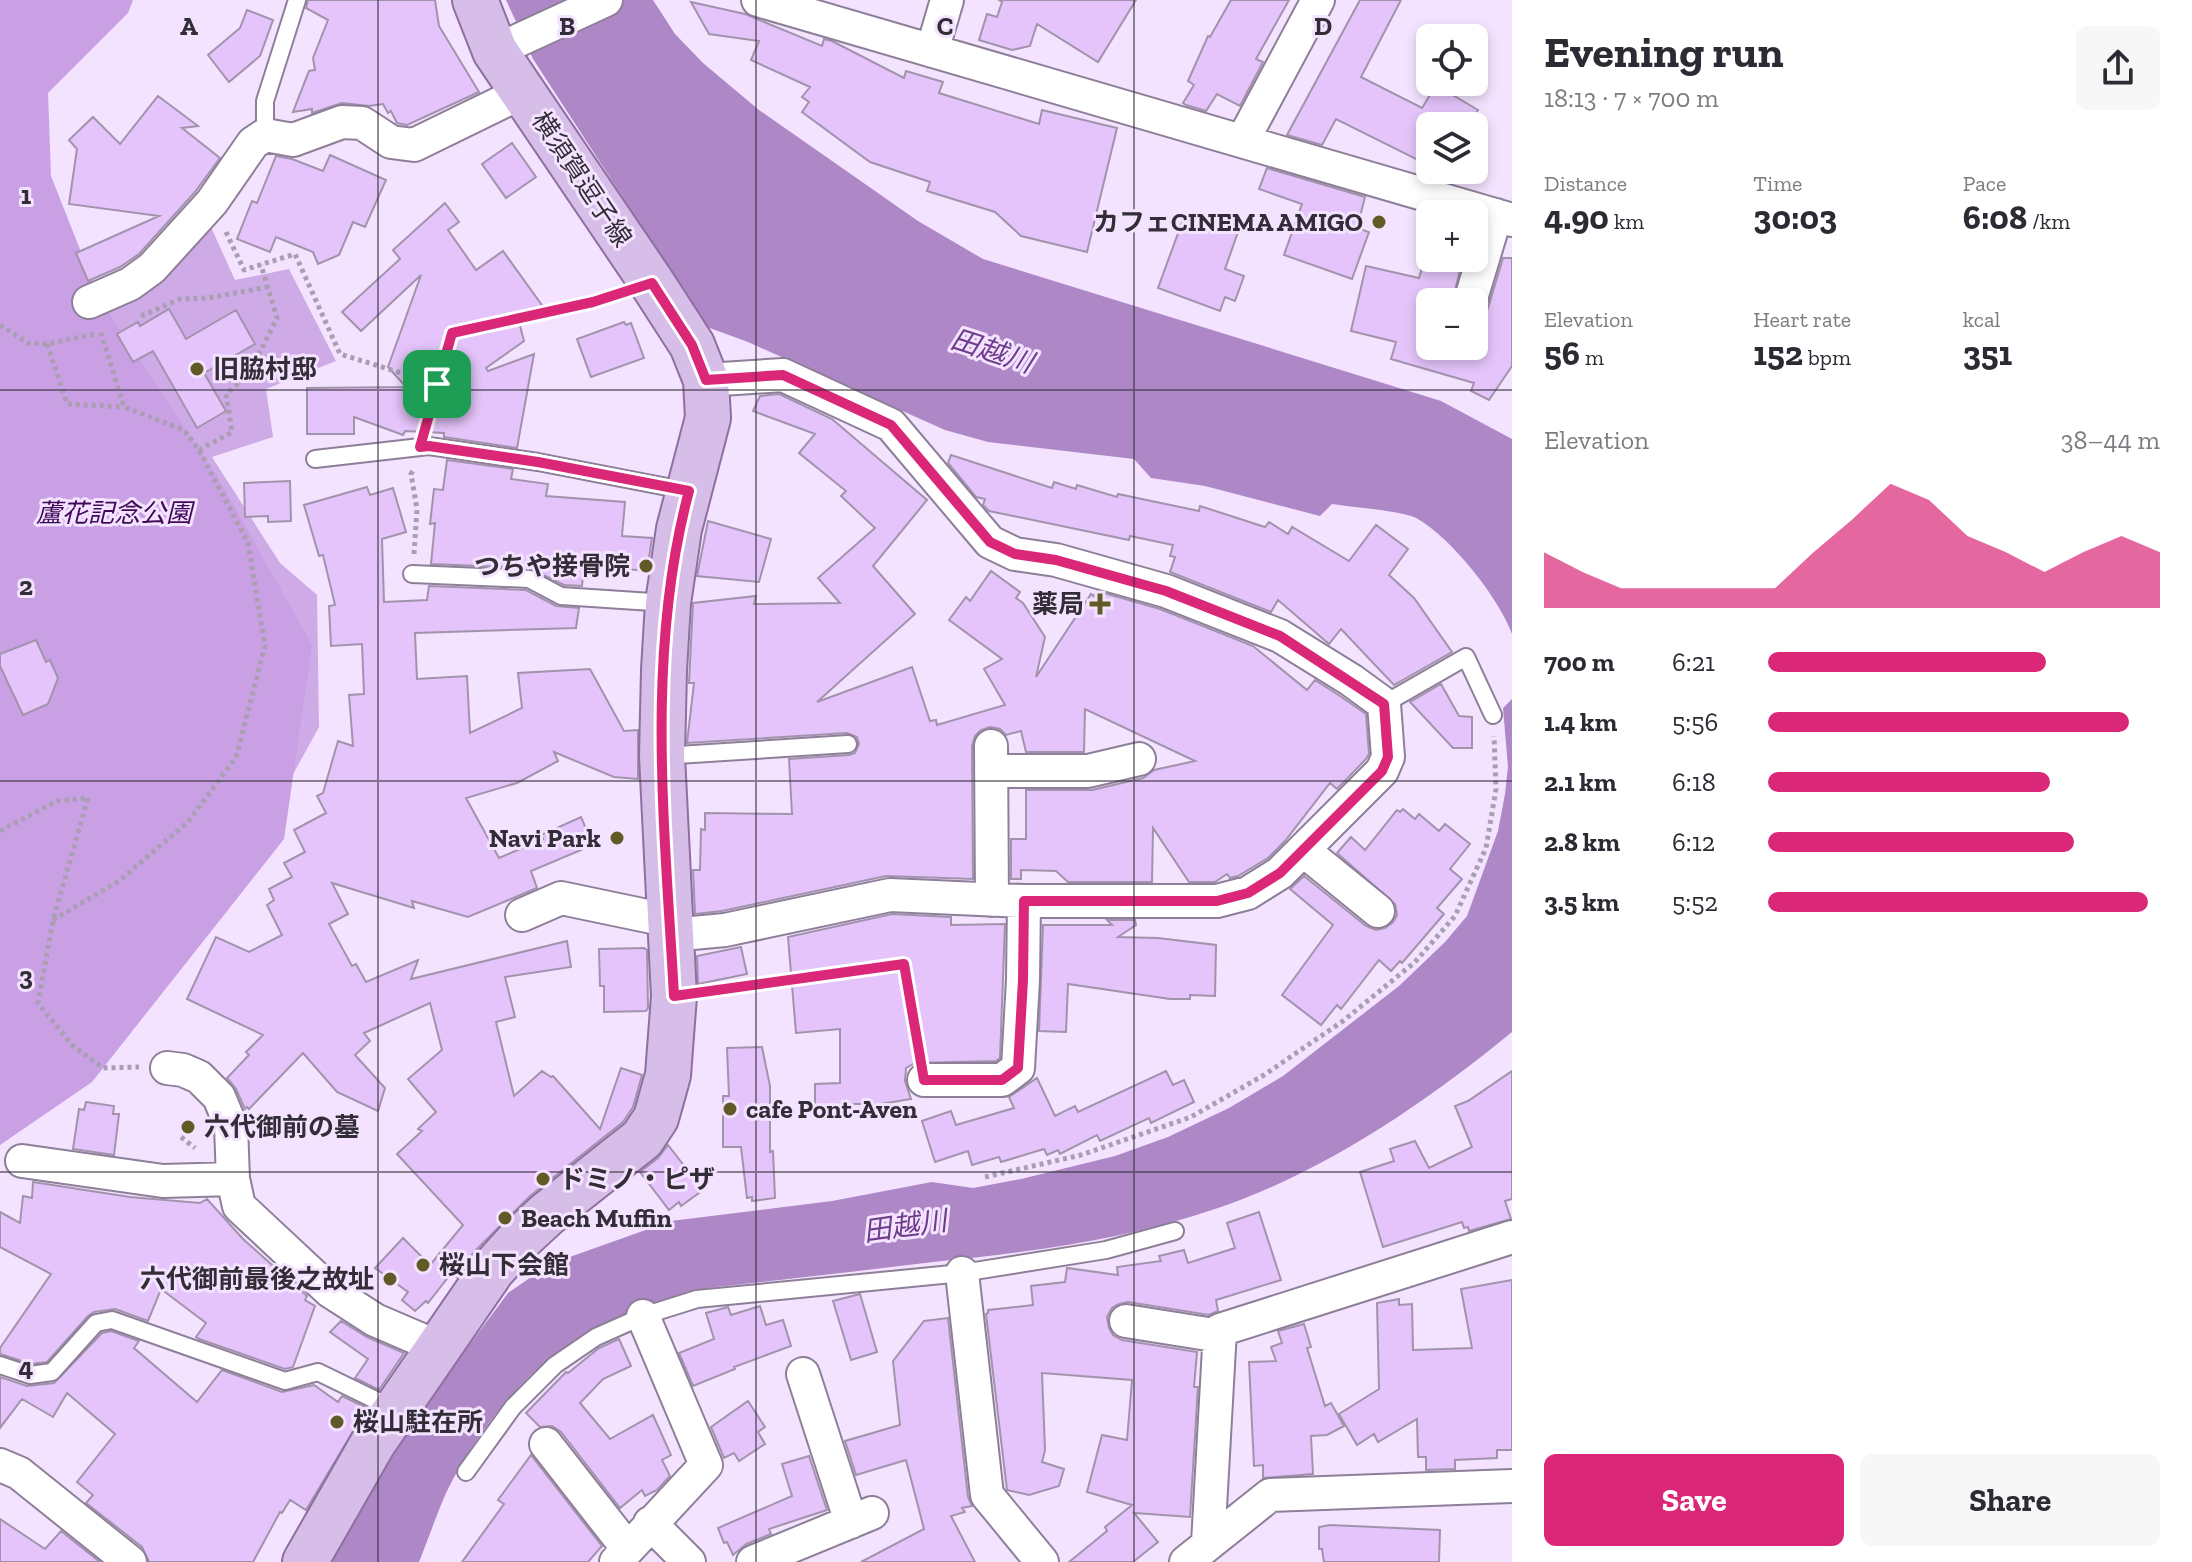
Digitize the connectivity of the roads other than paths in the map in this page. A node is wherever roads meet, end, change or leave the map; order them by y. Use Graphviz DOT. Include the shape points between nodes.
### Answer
graph roads {
  1 [pos="297,0"];
  2 [pos="475,0"];
  3 [pos="606,0"];
  4 [pos="758,0"];
  5 [pos="947,0"];
  6 [pos="1318,0"];
  7 [pos="506,45"];
  8 [pos="932,51"];
  9 [pos="523,92"];
  10 [pos="265,135"];
  11 [pos="1243,140"];
  12 [pos="1504,217"];
  13 [pos="1476,288"];
  14 [pos="89,302"];
  15 [pos="706,380"];
  16 [pos="315,459"];
  17 [pos="689,491"];
  18 [pos="412,574"];
  19 [pos="668,603"];
  20 [pos="1384,704"];
  21 [pos="1493,715"];
  22 [pos="848,744"];
  23 [pos="662,756"];
  24 [pos="1139,759"];
  25 [pos="1303,850"];
  26 [pos="992,900"];
  27 [pos="1024,901"];
  28 [pos="1378,911"];
  29 [pos="522,915"];
  30 [pos="671,928"];
  31 [pos="167,1068"];
  32 [pos="924,1080"];
  33 [pos="22,1161"];
  34 [pos="233,1179"];
  35 [pos="1175,1231"];
  36 [pos="1512,1237"];
  37 [pos="962,1273"];
  38 [pos="643,1316"];
  39 [pos="1126,1321"];
  40 [pos="1220,1336"];
  41 [pos="438,1347"];
  42 [pos="0,1365"];
  43 [pos="803,1374"];
  44 [pos="396,1410"];
  45 [pos="546,1444"];
  46 [pos="0,1465"];
  47 [pos="466,1472"];
  48 [pos="1512,1486"];
  49 [pos="650,1523"];
  50 [pos="1197,1552"];
  51 [pos="622,1556"];
  52 [pos="130,1562"];
  53 [pos="305,1562"];
  54 [pos="689,1562"];
  55 [pos="753,1562"];
  56 [pos="1042,1562"];
  1 -- 10 [label="lane" via="265,101"];
  2 -- 7 [label="main road, 横須賀逗子線"];
  3 -- 7 [label="street"];
  4 -- 8 [label="street"];
  5 -- 8 [label="street"];
  6 -- 11 [label="street"];
  7 -- 9 [label="main road, 横須賀逗子線"];
  8 -- 11 [label="street"];
  9 -- 10 [label="street" via="414,145 391,142 352,122 293,140"];
  9 -- 15 [label="main road, 横須賀逗子線" via="692,345"];
  10 -- 14 [label="street" via="152,268"];
  11 -- 12 [label="street"];
  12 -- 13 [label="street"];
  15 -- 17 [label="main road, 横須賀逗子線" via="708,418"];
  15 -- 20 [label="street" via="783,375 891,425 990,542 1015,554 1166,591 1280,636"];
  16 -- 17 [label="lane" via="425,446"];
  17 -- 19 [label="main road, 横須賀逗子線"];
  18 -- 19 [label="lane" via="529,579 561,596"];
  19 -- 23 [label="main road, 横須賀逗子線"];
  20 -- 21 [label="lane" via="1466,657"];
  20 -- 25 [label="street" via="1388,757 1382,771"];
  22 -- 23 [label="lane"];
  23 -- 30 [label="main road, 横須賀逗子線"];
  24 -- 26 [label="street" via="1088,771 991,759"];
  25 -- 27 [label="street" via="1248,893 1217,901"];
  25 -- 28 [label="street"];
  26 -- 27 [label="street"];
  26 -- 30 [label="street" via="890,895 725,930"];
  27 -- 32 [label="street" via="1018,1068 1002,1080"];
  29 -- 30 [label="street" via="561,898"];
  30 -- 41 [label="main road, 横須賀逗子線" via="674,996 668,1075 656,1118 642,1139 520,1239"];
  31 -- 34 [label="street" via="199,1077 219,1097 231,1126"];
  33 -- 34 [label="street" via="163,1181"];
  34 -- 41 [label="street" via="239,1206 330,1291 375,1320"];
  35 -- 37 [label="lane" via="1106,1250"];
  36 -- 40 [label="street" via="1220,1330"];
  37 -- 38 [label="lane" via="697,1299"];
  37 -- 56 [label="street" via="987,1495"];
  38 -- 47 [label="lane" via="596,1337 555,1365 513,1407"];
  38 -- 49 [label="street" via="706,1465"];
  39 -- 40 [label="street"];
  40 -- 50 [label="street"];
  41 -- 44 [label="main road, 横須賀逗子線"];
  42 -- 44 [label="lane" via="30,1375 52,1372 96,1323 112,1320 285,1381 318,1372"];
  43 -- 55 [label="street" via="861,1518"];
  44 -- 53 [label="main road, 横須賀逗子線"];
  45 -- 51 [label="street"];
  46 -- 52 [label="street" via="19,1473"];
  48 -- 50 [label="street" via="1270,1495"];
  49 -- 51 [label="street"];
  49 -- 54 [label="street"];
}
